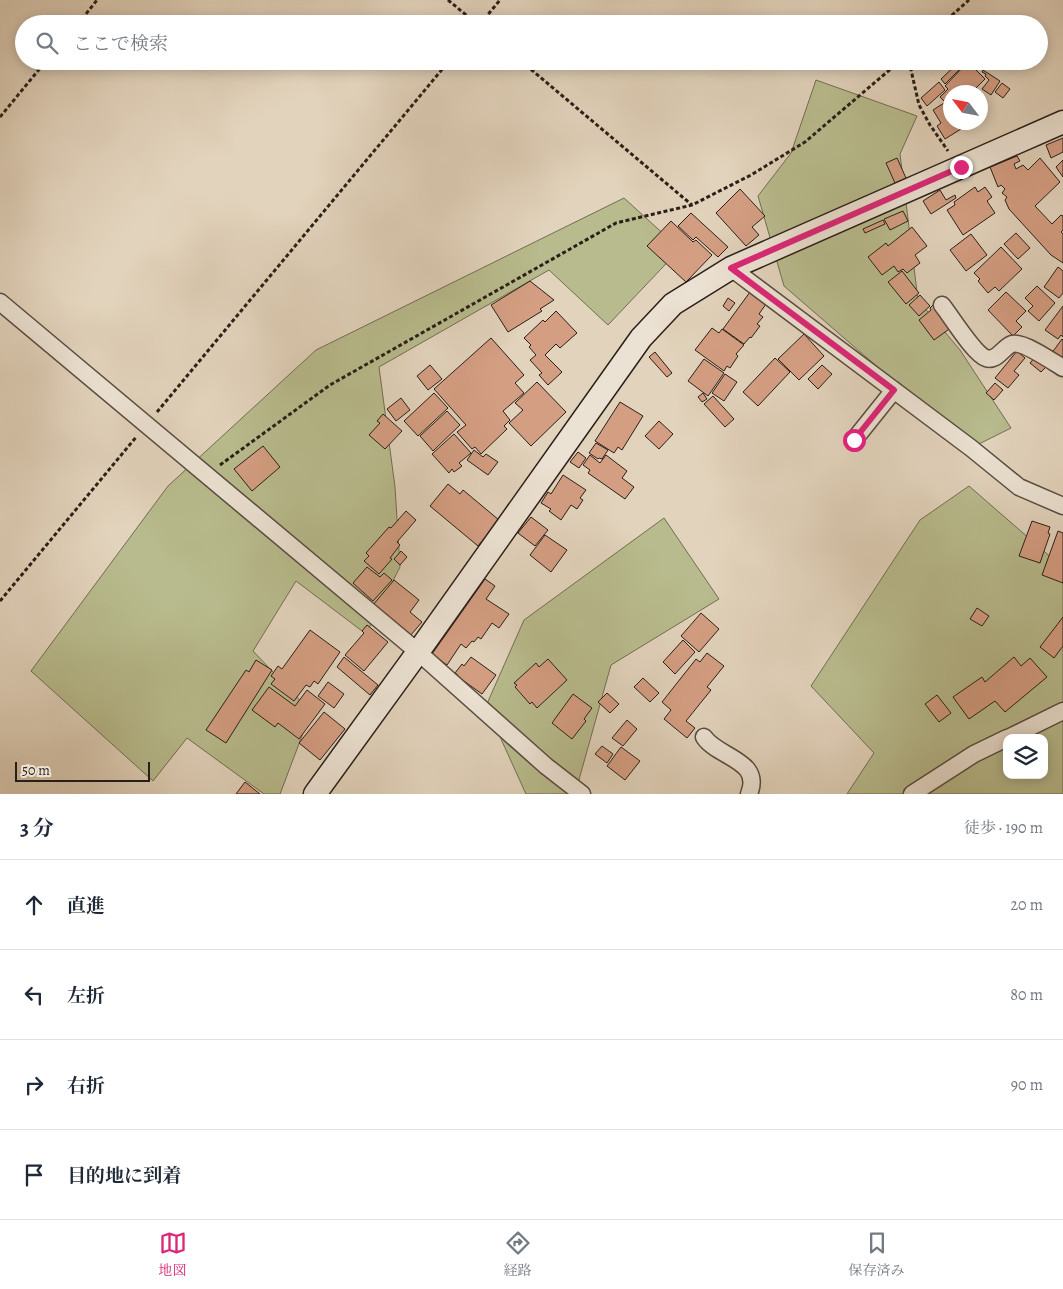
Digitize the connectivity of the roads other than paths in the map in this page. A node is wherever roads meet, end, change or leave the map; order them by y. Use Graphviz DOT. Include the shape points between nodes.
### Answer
graph roads {
  1 [pos="1063,122"];
  2 [pos="731,268"];
  3 [pos="0,302"];
  4 [pos="942,305"];
  5 [pos="1063,368"];
  6 [pos="894,390"];
  7 [pos="854,440"];
  8 [pos="1063,506"];
  9 [pos="418,652"];
  10 [pos="1063,711"];
  11 [pos="1015,734"];
  12 [pos="704,737"];
  13 [pos="1003,740"];
  14 [pos="315,794"];
  15 [pos="582,794"];
  16 [pos="749,794"];
  17 [pos="912,794"];
  1 -- 2 [label="street"];
  2 -- 6 [label="street"];
  2 -- 9 [label="street" via="673,304 641,338"];
  3 -- 9 [label="street"];
  4 -- 5 [label="street" via="985,358 990,359 1016,344"];
  6 -- 7 [label="street"];
  6 -- 8 [label="street" via="1019,486"];
  9 -- 14 [label="street"];
  9 -- 15 [label="street"];
  10 -- 11 [label="street"];
  12 -- 16 [label="street" via="709,744 743,764 751,776"];
  13 -- 17 [label="street" via="974,754"];
}
